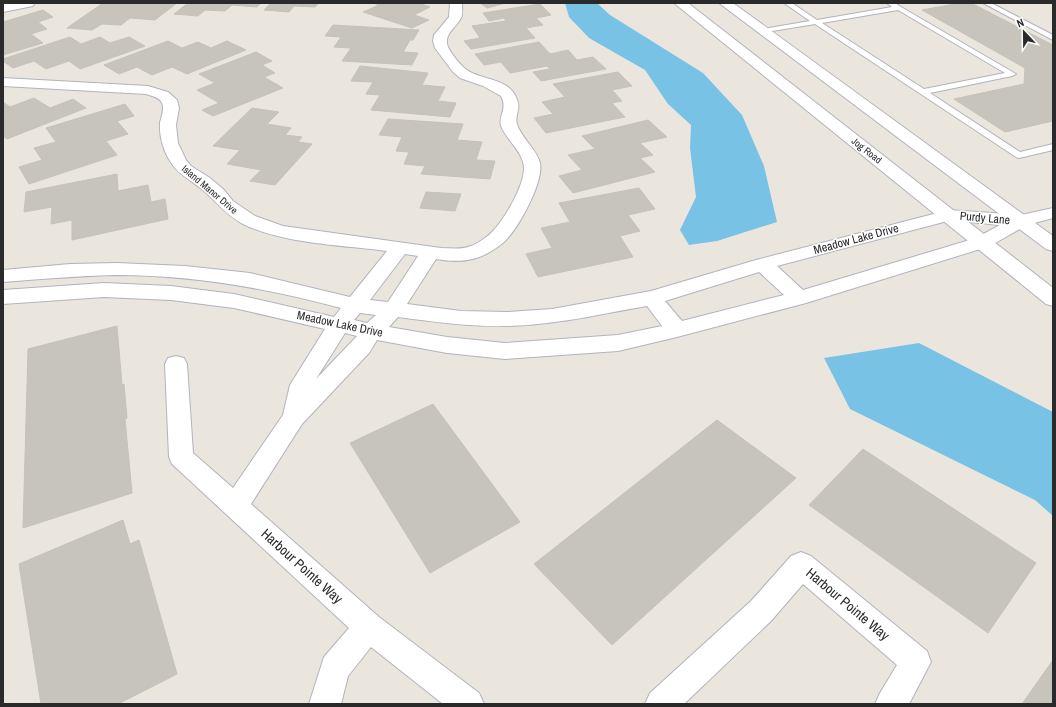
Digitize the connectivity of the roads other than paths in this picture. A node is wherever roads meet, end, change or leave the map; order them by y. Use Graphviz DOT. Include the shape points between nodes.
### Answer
graph roads {
  1 [pos="29,3"];
  2 [pos="456,3"];
  3 [pos="680,3"];
  4 [pos="725,3"];
  5 [pos="787,3"];
  6 [pos="890,3"];
  7 [pos="986,3"];
  8 [pos="3,8"];
  9 [pos="899,8"];
  10 [pos="816,22"];
  11 [pos="763,31"];
  12 [pos="1053,38"];
  13 [pos="3,82"];
  14 [pos="924,92"];
  15 [pos="1053,147"];
  16 [pos="1053,213"];
  17 [pos="949,215"];
  18 [pos="1021,221"];
  19 [pos="983,242"];
  20 [pos="1053,245"];
  21 [pos="400,247"];
  22 [pos="430,253"];
  23 [pos="763,264"];
  24 [pos="3,276"];
  25 [pos="3,297"];
  26 [pos="652,298"];
  27 [pos="799,298"];
  28 [pos="1053,298"];
  29 [pos="354,305"];
  30 [pos="393,310"];
  31 [pos="339,326"];
  32 [pos="677,330"];
  33 [pos="372,331"];
  34 [pos="176,364"];
  35 [pos="294,417"];
  36 [pos="235,506"];
  37 [pos="369,627"];
  38 [pos="325,704"];
  39 [pos="468,704"];
  40 [pos="661,704"];
  41 [pos="891,704"];
  1 -- 8 [label="street"];
  2 -- 22 [label="street, Island Manor Drive" via="456,17 441,35 442,48 465,75 488,83 507,94 512,109 509,125 532,163 532,173 518,209 498,237 479,250 461,255"];
  3 -- 17 [label="street, Jog Road"];
  4 -- 11 [label="street"];
  5 -- 10 [label="lane"];
  6 -- 9 [label="lane"];
  7 -- 12 [label="lane"];
  9 -- 10 [label="lane"];
  9 -- 14 [label="lane" via="1012,74"];
  10 -- 11 [label="lane"];
  10 -- 14 [label="lane"];
  11 -- 18 [label="street"];
  13 -- 21 [label="street, Island Manor Drive" via="148,90 163,95 170,100 170,143 178,161 185,170 204,182 237,213 280,231"];
  14 -- 15 [label="lane" via="1019,155"];
  16 -- 18 [label="street, Purdy Lane"];
  17 -- 18 [label="street, Purdy Lane"];
  17 -- 19 [label="street, Jog Road"];
  17 -- 23 [label="street, Meadow Lake Drive"];
  18 -- 19 [label="street, Purdy Lane"];
  18 -- 20 [label="street"];
  19 -- 27 [label="street, Meadow Lake Drive"];
  19 -- 28 [label="street, Jog Road"];
  21 -- 22 [label="street, Island Manor Drive"];
  21 -- 29 [label="street"];
  22 -- 30 [label="street"];
  23 -- 26 [label="street, Meadow Lake Drive"];
  23 -- 27 [label="street"];
  24 -- 29 [label="street, Meadow Lake Drive" via="70,270 185,272 250,280"];
  25 -- 31 [label="street, Meadow Lake Drive" via="104,290 171,293 234,301"];
  26 -- 30 [label="street, Meadow Lake Drive" via="552,316 507,319 461,318"];
  26 -- 32 [label="street"];
  27 -- 32 [label="street, Meadow Lake Drive"];
  29 -- 30 [label="street, Meadow Lake Drive"];
  29 -- 31 [label="street"];
  30 -- 33 [label="street"];
  31 -- 33 [label="street, Meadow Lake Drive"];
  31 -- 35 [label="street" via="301,384"];
  32 -- 33 [label="street, Meadow Lake Drive" via="618,343 505,351"];
  33 -- 35 [label="street" via="361,347"];
  34 -- 36 [label="street, Harbour Pointe Way" via="181,457"];
  35 -- 36 [label="street"];
  36 -- 37 [label="street, Harbour Pointe Way"];
  37 -- 38 [label="street" via="335,668"];
  37 -- 39 [label="street, Harbour Pointe Way"];
  40 -- 41 [label="street, Harbour Pointe Way" via="761,611 801,565 916,662"];
}
